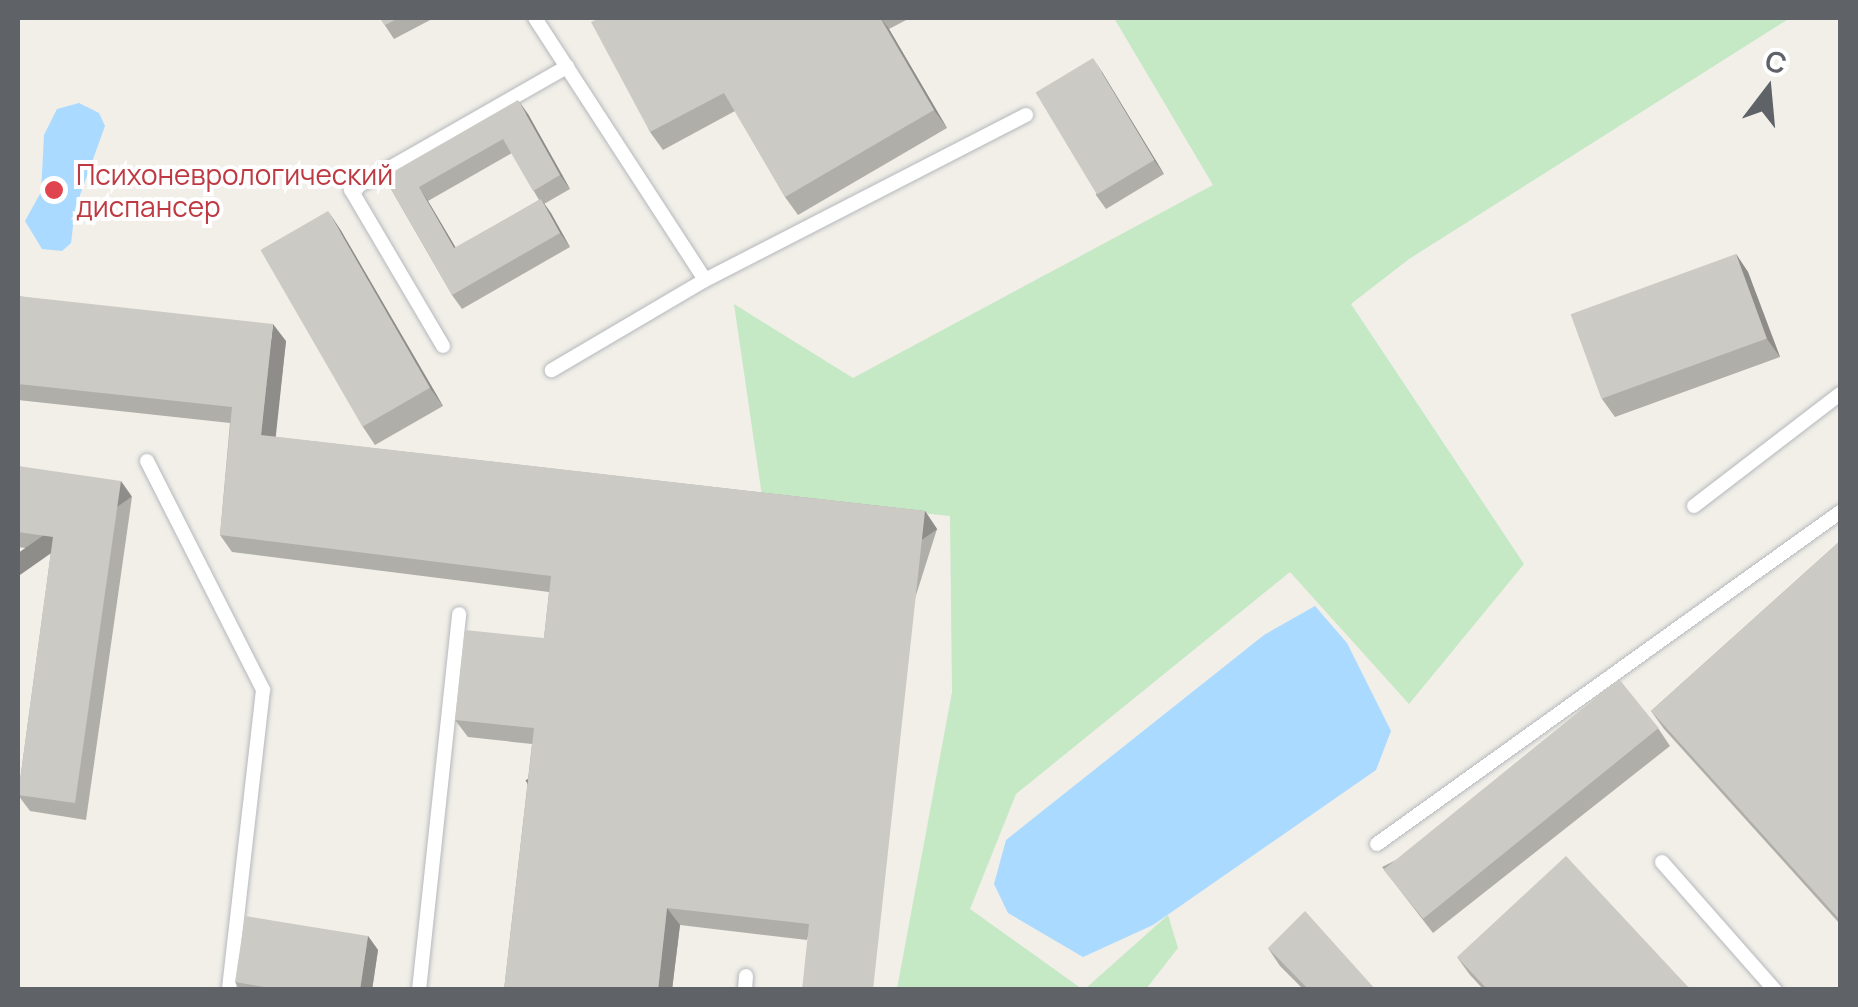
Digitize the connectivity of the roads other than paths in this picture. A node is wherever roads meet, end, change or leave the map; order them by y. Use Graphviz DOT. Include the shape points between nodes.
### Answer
graph roads {
  1 [pos="534,18"];
  2 [pos="567,67"];
  3 [pos="1026,115"];
  4 [pos="705,280"];
  5 [pos="444,346"];
  6 [pos="552,370"];
  7 [pos="1840,394"];
  8 [pos="147,461"];
  9 [pos="1694,506"];
  10 [pos="1840,512"];
  11 [pos="459,614"];
  12 [pos="1377,844"];
  13 [pos="1662,862"];
  14 [pos="229,990"];
  15 [pos="419,990"];
  16 [pos="1775,990"];
  1 -- 2 [label="lane"];
  2 -- 4 [label="lane"];
  2 -- 5 [label="lane" via="351,190"];
  3 -- 4 [label="lane"];
  4 -- 6 [label="lane"];
  7 -- 9 [label="lane"];
  8 -- 14 [label="lane" via="262,690"];
  10 -- 12 [label="lane"];
  11 -- 15 [label="lane"];
  13 -- 16 [label="lane"];
}
